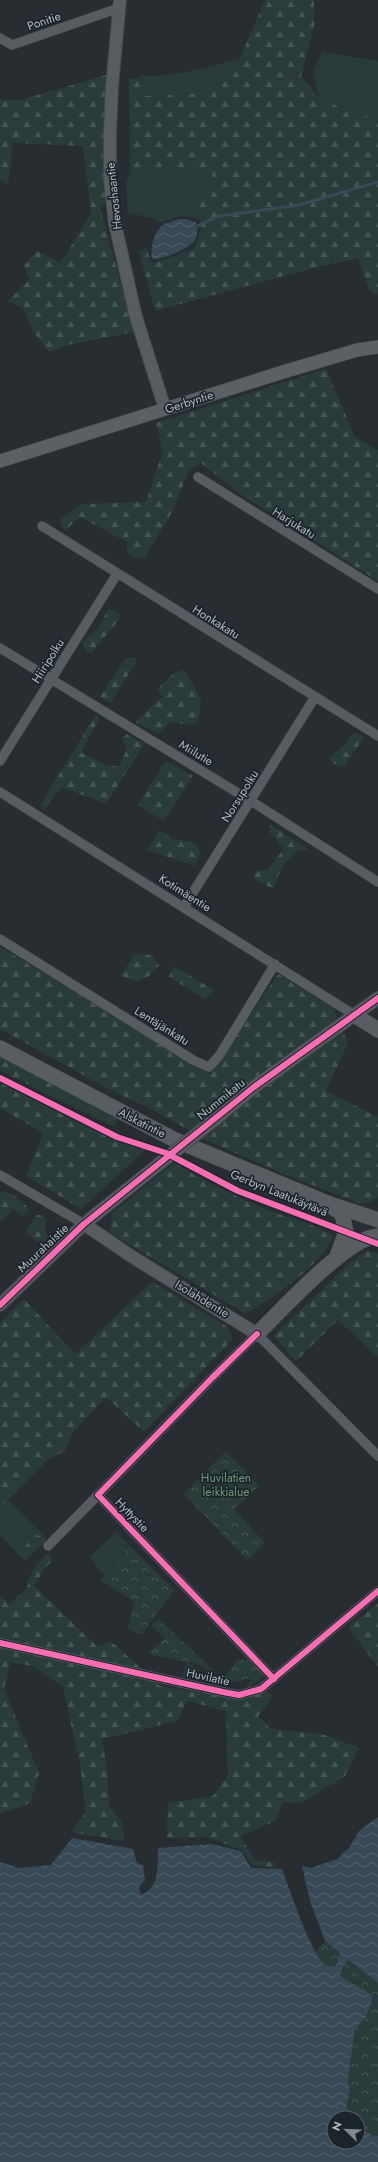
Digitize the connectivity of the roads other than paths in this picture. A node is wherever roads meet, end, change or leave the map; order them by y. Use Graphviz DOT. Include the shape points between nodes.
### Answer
graph roads {
  1 [pos="120,4"];
  2 [pos="0,38"];
  3 [pos="378,347"];
  4 [pos="165,409"];
  5 [pos="0,461"];
  6 [pos="198,477"];
  7 [pos="42,526"];
  8 [pos="117,574"];
  9 [pos="378,589"];
  10 [pos="0,648"];
  11 [pos="51,679"];
  12 [pos="315,697"];
  13 [pos="378,736"];
  14 [pos="0,760"];
  15 [pos="0,792"];
  16 [pos="250,801"];
  17 [pos="378,882"];
  18 [pos="184,907"];
  19 [pos="0,939"];
  20 [pos="275,964"];
  21 [pos="378,998"];
  22 [pos="356,1016"];
  23 [pos="378,1030"];
  24 [pos="0,1048"];
  25 [pos="0,1175"];
  26 [pos="327,1203"];
  27 [pos="378,1210"];
  28 [pos="356,1214"];
  29 [pos="378,1220"];
  30 [pos="84,1224"];
  31 [pos="378,1236"];
  32 [pos="336,1259"];
  33 [pos="0,1305"];
  34 [pos="257,1334"];
  35 [pos="378,1456"];
  36 [pos="98,1495"];
  37 [pos="48,1546"];
  38 [pos="378,1591"];
  39 [pos="0,1643"];
  40 [pos="274,1678"];
  1 -- 2 [label="street, Ponitie" via="12,45"];
  1 -- 4 [label="street, Hevoshaantie" via="112,86 110,179 115,224 136,317"];
  3 -- 4 [label="main road, Gerbyntie" via="357,350"];
  4 -- 5 [label="main road, Gerbyntie"];
  6 -- 9 [label="street, Harjukatu"];
  7 -- 8 [label="street, Honkakatu"];
  8 -- 11 [label="street, Hiiripolku"];
  8 -- 12 [label="street, Honkakatu"];
  10 -- 11 [label="street, Miilutie"];
  11 -- 14 [label="street, Hiiripolku"];
  11 -- 16 [label="street, Miilutie"];
  12 -- 13 [label="street, Honkakatu"];
  12 -- 16 [label="street, Norsupolku"];
  15 -- 18 [label="street, Kotimäentie"];
  16 -- 17 [label="street, Miilutie"];
  16 -- 18 [label="street, Norsupolku"];
  18 -- 20 [label="street, Kotimäentie"];
  19 -- 20 [label="street, Lentäjänkatu" via="193,1060 209,1067 220,1056"];
  20 -- 22 [label="street, Kotimäentie"];
  21 -- 22 [label="street, Nummikatu"];
  22 -- 23 [label="main road"];
  22 -- 30 [label="street, Nummikatu, bridge" via="254,1087"];
  24 -- 26 [label="main road, Alskatintie" via="175,1140"];
  25 -- 30 [label="street, Isolahdentie"];
  26 -- 28 [label="main road, Alskatintie"];
  26 -- 32 [label="main road" via="342,1214 345,1221 346,1232"];
  27 -- 28 [label="main road"];
  28 -- 29 [label="main road, Alskatintie"];
  30 -- 33 [label="street, Muurahaistie"];
  30 -- 34 [label="street, Isolahdentie"];
  31 -- 32 [label="main road" via="364,1239"];
  32 -- 34 [label="main road"];
  34 -- 35 [label="street, Isolahdentie"];
  34 -- 36 [label="street, Hyttystie"];
  36 -- 37 [label="street, Hyttystie"];
  36 -- 40 [label="street, Hyttystie"];
  38 -- 40 [label="street, Huvilatie"];
  39 -- 40 [label="street, Huvilatie" via="240,1695 261,1689"];
}
